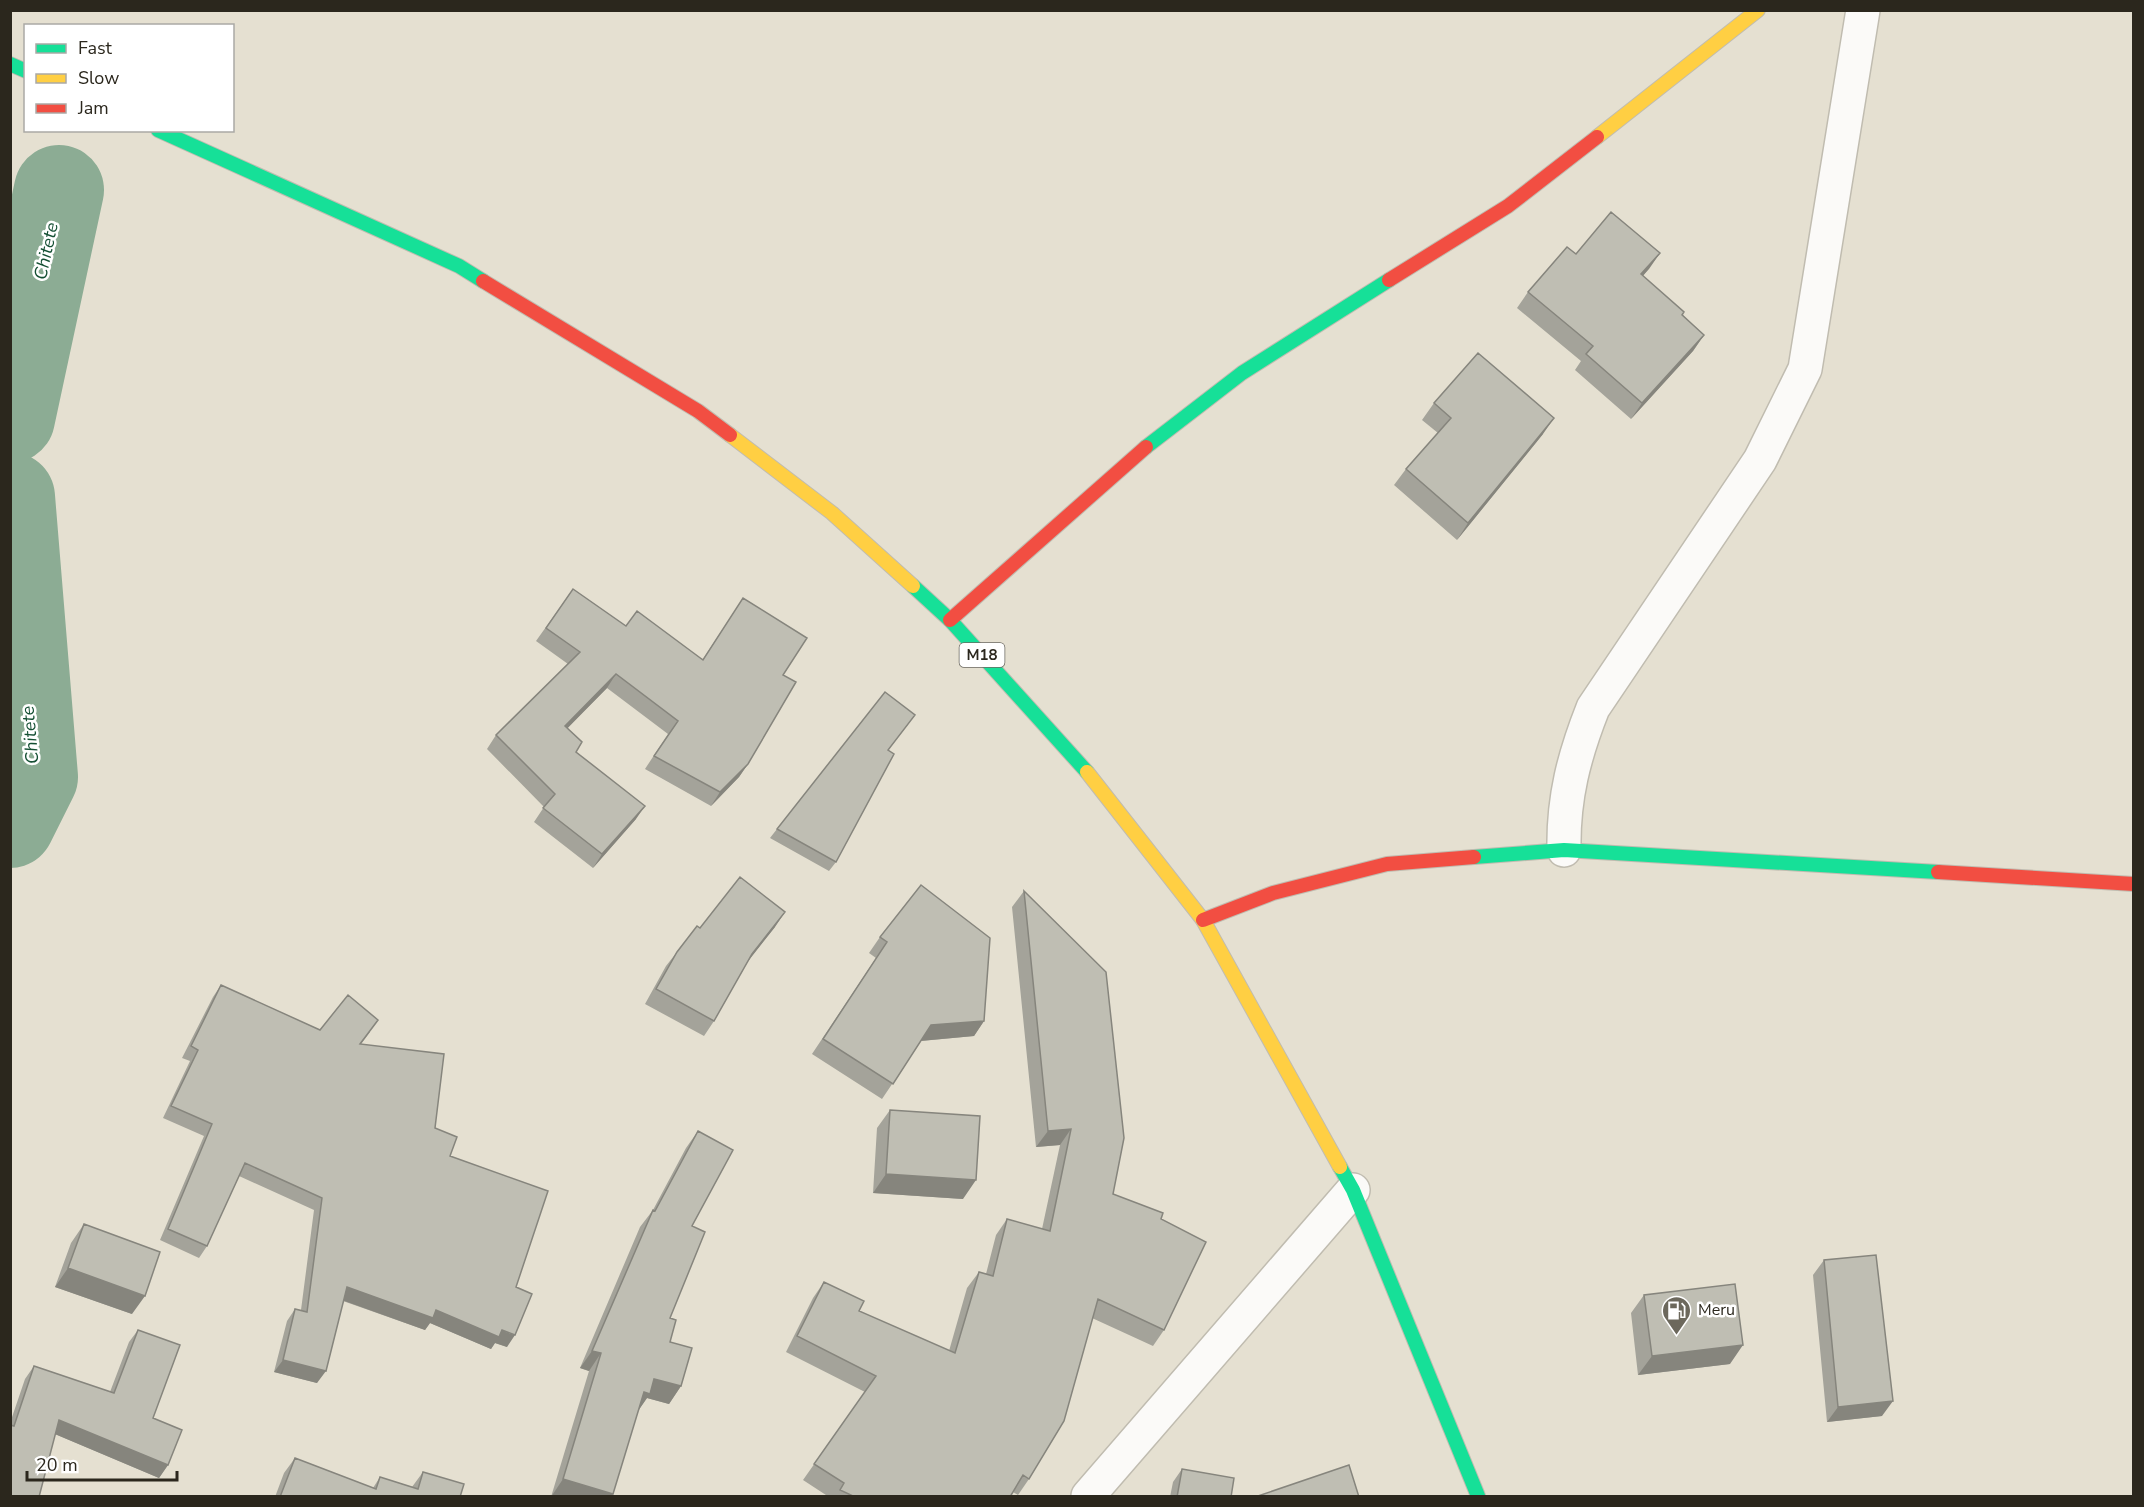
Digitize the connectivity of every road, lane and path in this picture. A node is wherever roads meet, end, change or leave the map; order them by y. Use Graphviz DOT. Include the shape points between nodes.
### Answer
graph roads {
  1 [pos="1758,10"];
  2 [pos="1863,10"];
  3 [pos="10,64"];
  4 [pos="24,70"];
  5 [pos="162,132"];
  6 [pos="950,620"];
  7 [pos="1564,850"];
  8 [pos="2133,884"];
  9 [pos="1203,920"];
  10 [pos="1353,1190"];
  11 [pos="1088,1497"];
  12 [pos="1478,1497"];
  1 -- 6 [label="main road" via="1508,207 1242,373 1137,454"];
  2 -- 7 [label="street" via="1805,369 1760,460 1593,708 1576,752 1564,814"];
  3 -- 4 [label="main road"];
  5 -- 6 [label="main road, M18" via="459,266 698,411 832,513"];
  6 -- 9 [label="main road, M18" via="1081,765"];
  7 -- 8 [label="main road"];
  7 -- 9 [label="main road" via="1387,864 1273,893"];
  9 -- 10 [label="main road, M18"];
  10 -- 11 [label="street"];
  10 -- 12 [label="main road, M18"];
}
